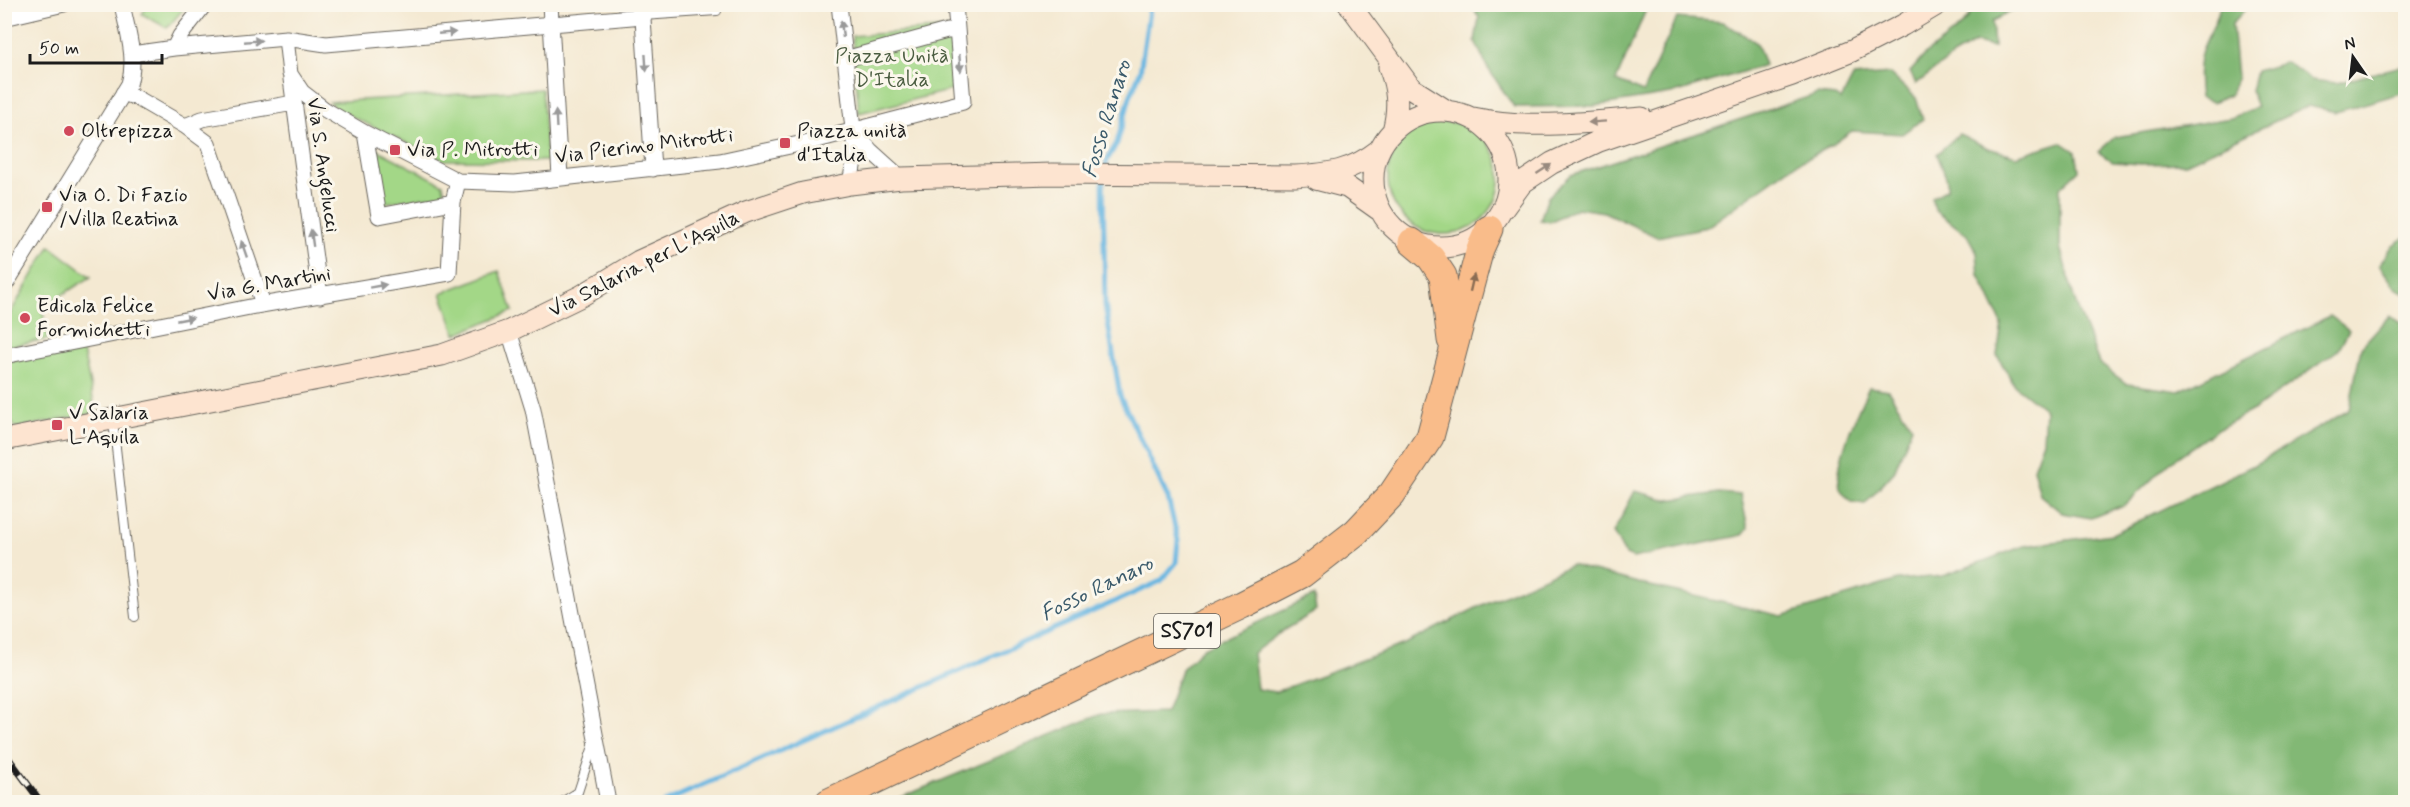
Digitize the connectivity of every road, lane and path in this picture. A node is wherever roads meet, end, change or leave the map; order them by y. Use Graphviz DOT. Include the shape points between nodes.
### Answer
graph roads {
  1 [pos="64,4"];
  2 [pos="122,4"];
  3 [pos="205,4"];
  4 [pos="550,4"];
  5 [pos="839,4"];
  6 [pos="955,4"];
  7 [pos="1349,4"];
  8 [pos="1938,4"];
  9 [pos="642,10"];
  10 [pos="717,11"];
  11 [pos="4,18"];
  12 [pos="551,23"];
  13 [pos="957,31"];
  14 [pos="286,38"];
  15 [pos="174,48"];
  16 [pos="1383,50"];
  17 [pos="132,54"];
  18 [pos="845,59"];
  19 [pos="290,74"];
  20 [pos="123,93"];
  21 [pos="294,103"];
  22 [pos="1447,111"];
  23 [pos="1676,116"];
  24 [pos="1469,117"];
  25 [pos="185,126"];
  26 [pos="853,129"];
  27 [pos="1393,131"];
  28 [pos="365,134"];
  29 [pos="1379,150"];
  30 [pos="653,169"];
  31 [pos="1295,176"];
  32 [pos="560,177"];
  33 [pos="901,178"];
  34 [pos="458,181"];
  35 [pos="850,184"];
  36 [pos="453,202"];
  37 [pos="1378,209"];
  38 [pos="1496,219"];
  39 [pos="1412,242"];
  40 [pos="4,286"];
  41 [pos="320,296"];
  42 [pos="263,304"];
  43 [pos="509,331"];
  44 [pos="4,356"];
  45 [pos="1450,359"];
  46 [pos="113,419"];
  47 [pos="4,440"];
  48 [pos="135,617"];
  49 [pos="596,736"];
  50 [pos="607,795"];
  51 [pos="450,800"];
  52 [pos="459,802"];
  53 [pos="562,802"];
  54 [pos="828,802"];
  1 -- 11 [label="street"];
  2 -- 17 [label="street"];
  3 -- 15 [label="street"];
  4 -- 12 [label="street"];
  18 -- 5 [label="street, one-way"];
  6 -- 13 [label="street"];
  7 -- 16 [label="main road"];
  8 -- 23 [label="main road" via="1852,51"];
  9 -- 10 [label="lane"];
  9 -- 12 [label="street"];
  9 -- 30 [label="street, one-way"];
  14 -- 12 [label="street, one-way" via="326,44"];
  32 -- 12 [label="street, one-way"];
  13 -- 18 [label="street"];
  13 -- 26 [label="street, Via Pierino Mitrotti, one-way" via="963,102"];
  15 -- 14 [label="street, one-way"];
  14 -- 19 [label="street"];
  15 -- 17 [label="street"];
  16 -- 22 [label="main road" via="1411,88"];
  16 -- 27 [label="main road" via="1397,95"];
  17 -- 20 [label="street" via="133,72"];
  18 -- 26 [label="street"];
  19 -- 21 [label="street, Via S. Angelucci"];
  19 -- 28 [label="street, Via Pierino Mitrotti" via="302,92"];
  20 -- 25 [label="street"];
  20 -- 40 [label="street"];
  21 -- 25 [label="street" via="202,119"];
  41 -- 21 [label="street, Via S. Angelucci, one-way"];
  22 -- 24 [label="main road"];
  22 -- 27 [label="main road" via="1427,112"];
  23 -- 24 [label="main road, one-way" via="1568,124 1504,124"];
  38 -- 23 [label="main road, one-way" via="1522,183 1552,163 1599,141"];
  24 -- 38 [label="main road" via="1487,129 1501,146 1508,166 1509,188"];
  42 -- 25 [label="street, one-way" via="208,143"];
  26 -- 30 [label="street, Via Pierino Mitrotti" via="720,161"];
  26 -- 33 [label="street"];
  26 -- 35 [label="street" via="855,155"];
  27 -- 29 [label="main road"];
  28 -- 34 [label="street, Via Pierino Mitrotti"];
  28 -- 36 [label="street" via="379,216"];
  29 -- 31 [label="main road, Via Salaria per L'Aquila" via="1348,169"];
  29 -- 37 [label="main road" via="1373,169"];
  30 -- 32 [label="street, Via Pierino Mitrotti"];
  31 -- 33 [label="main road, Via Salaria per L'Aquila" via="1052,174"];
  31 -- 37 [label="main road, Via Salaria per L'Aquila" via="1347,187"];
  32 -- 34 [label="street, Via Pierino Mitrotti" via="514,183"];
  33 -- 35 [label="main road, Via Salaria per L'Aquila"];
  34 -- 36 [label="street, Via G. Martini"];
  35 -- 43 [label="main road, Via Salaria per L'Aquila" via="803,193 746,212 639,261 581,296"];
  41 -- 36 [label="street, Via G. Martini, one-way" via="449,273"];
  37 -- 39 [label="main road" via="1392,228"];
  38 -- 39 [label="main road" via="1472,241 1452,247"];
  45 -- 38 [label="highway, SS701, one-way" via="1480,249"];
  39 -- 45 [label="highway, SS701" via="1431,258 1443,276 1452,332"];
  41 -- 42 [label="street, Via G. Martini"];
  44 -- 42 [label="street, Via G. Martini, one-way"];
  43 -- 46 [label="main road, Via Salaria per L'Aquila" via="442,356"];
  43 -- 49 [label="street" via="533,409"];
  45 -- 54 [label="highway, SS701" via="1430,436 1392,494 1356,532 1302,574"];
  46 -- 47 [label="main road, Via Salaria per L'Aquila"];
  46 -- 48 [label="lane"];
  49 -- 50 [label="street"];
  49 -- 53 [label="lane" via="578,792"];
  51 -- 52 [label="lane"];
}
